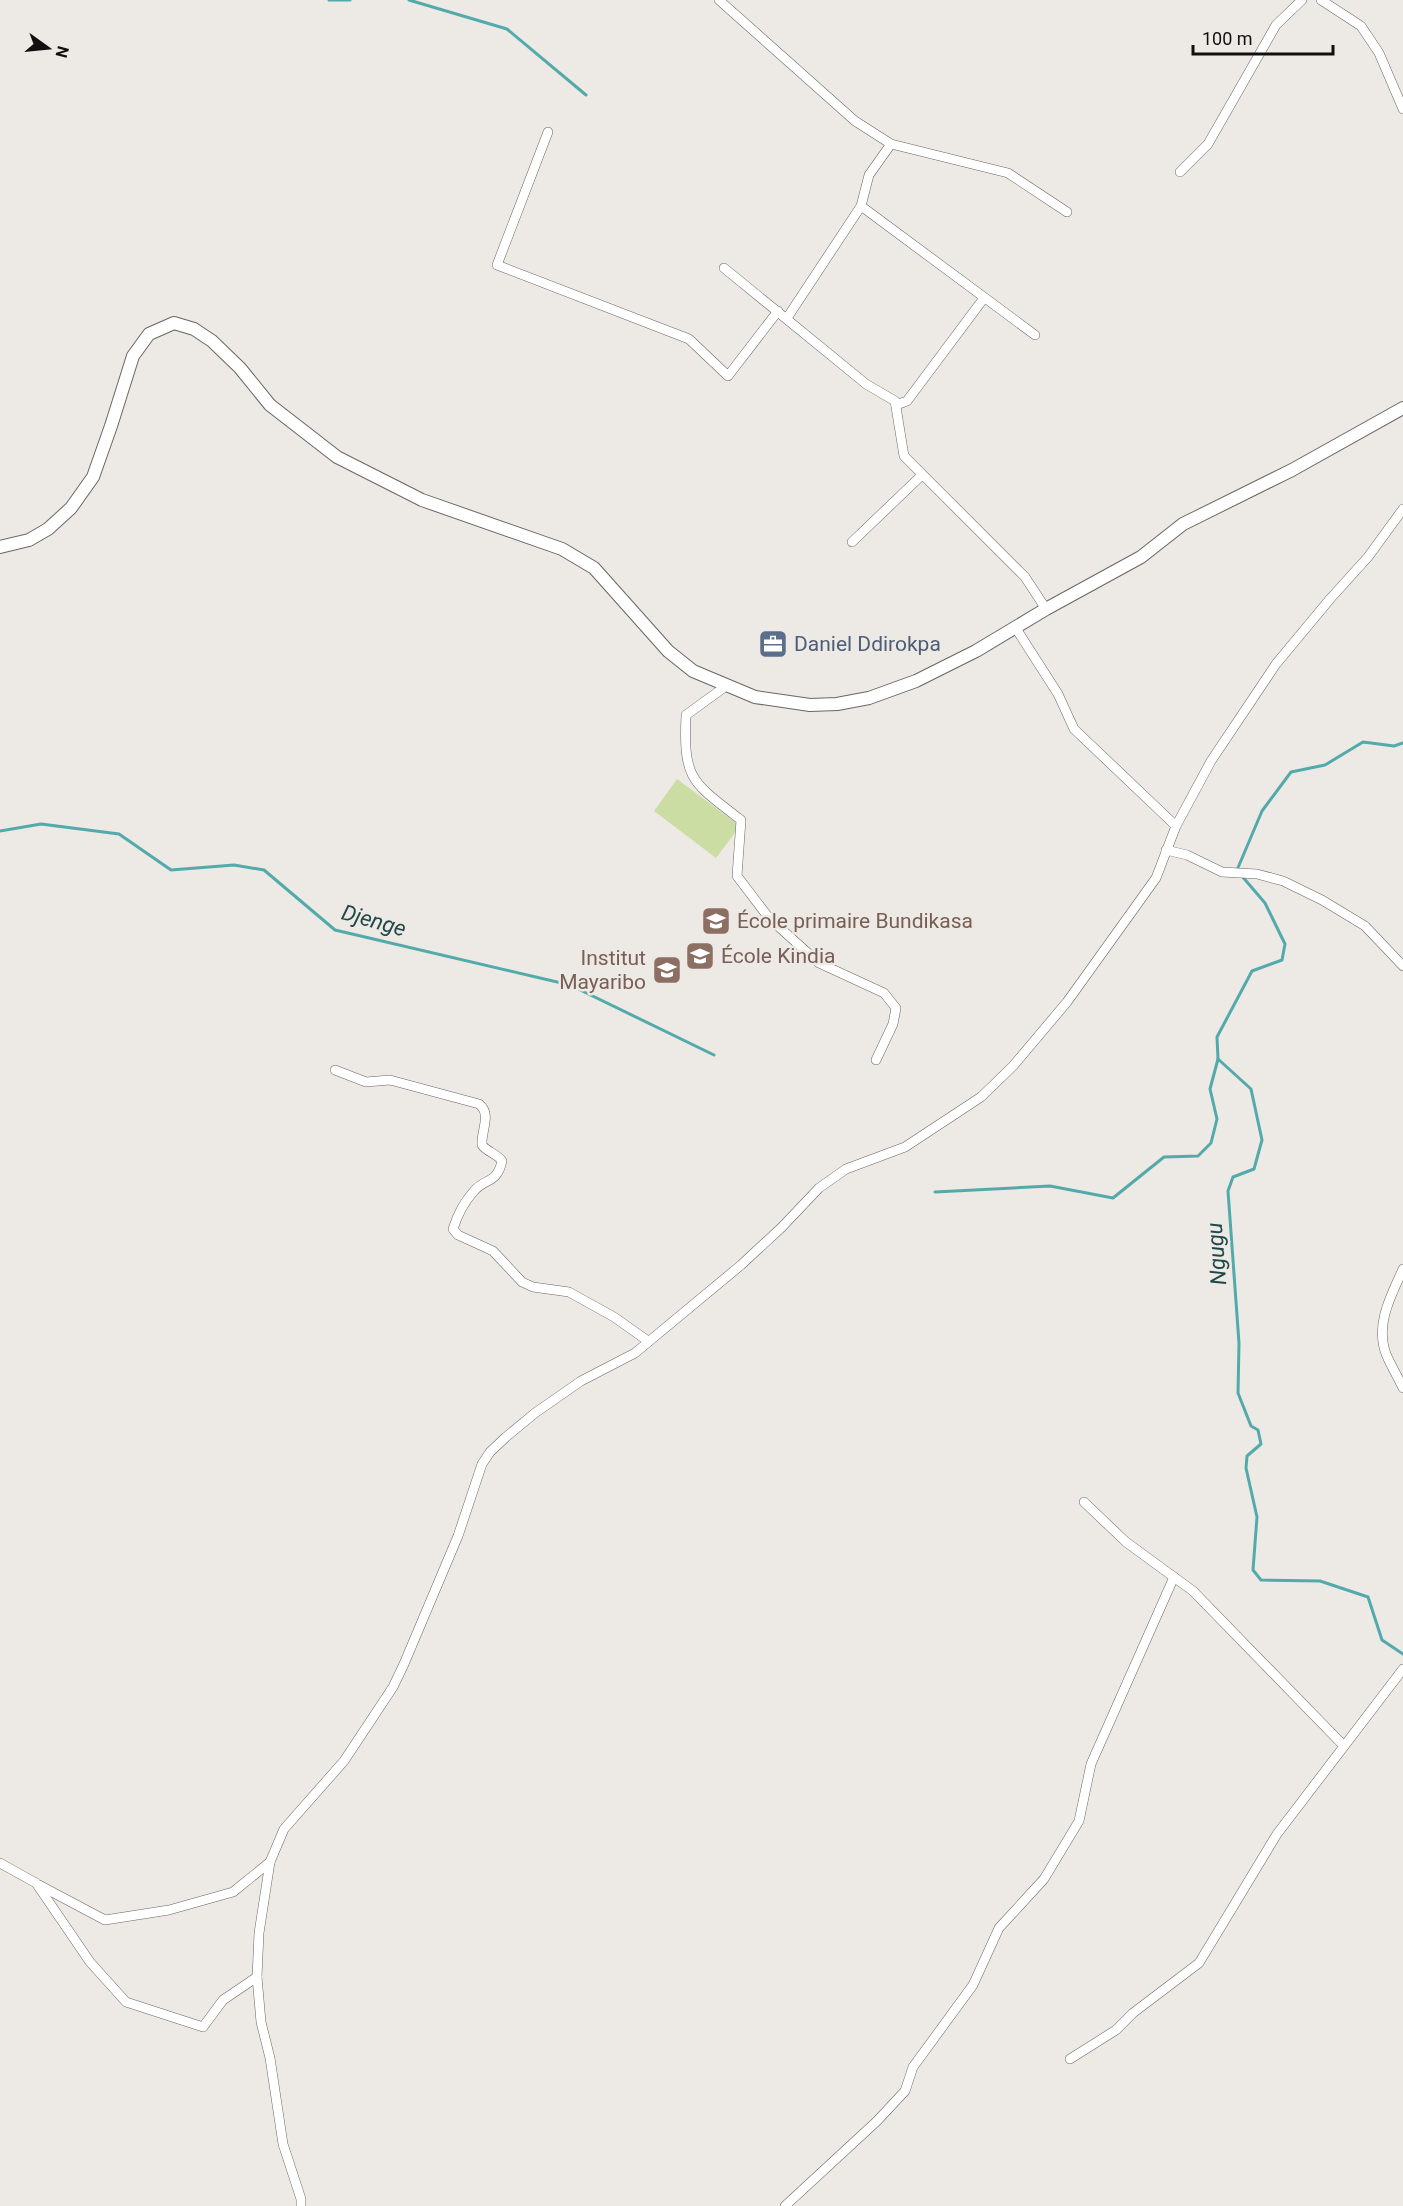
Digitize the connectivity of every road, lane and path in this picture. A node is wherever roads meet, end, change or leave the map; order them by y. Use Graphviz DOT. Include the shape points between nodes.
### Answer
graph roads {
  1 [pos="719,0"];
  2 [pos="1302,0"];
  3 [pos="1321,0"];
  4 [pos="1403,109"];
  5 [pos="548,132"];
  6 [pos="891,144"];
  7 [pos="1180,172"];
  8 [pos="861,206"];
  9 [pos="1067,212"];
  10 [pos="724,268"];
  11 [pos="984,298"];
  12 [pos="778,310"];
  13 [pos="787,318"];
  14 [pos="1035,335"];
  15 [pos="896,405"];
  16 [pos="1403,408"];
  17 [pos="922,475"];
  18 [pos="1403,509"];
  19 [pos="852,542"];
  20 [pos="0,547"];
  21 [pos="1046,609"];
  22 [pos="1015,627"];
  23 [pos="726,686"];
  24 [pos="1176,826"];
  25 [pos="1166,850"];
  26 [pos="1403,966"];
  27 [pos="876,1060"];
  28 [pos="335,1070"];
  29 [pos="1403,1269"];
  30 [pos="648,1341"];
  31 [pos="1403,1388"];
  32 [pos="1084,1502"];
  33 [pos="1174,1577"];
  34 [pos="1403,1669"];
  35 [pos="1344,1746"];
  36 [pos="270,1862"];
  37 [pos="0,1863"];
  38 [pos="36,1883"];
  39 [pos="256,1977"];
  40 [pos="1070,2059"];
  41 [pos="301,2206"];
  42 [pos="785,2206"];
  1 -- 6 [label="street" via="855,121"];
  2 -- 7 [label="street" via="1276,25 1208,144"];
  3 -- 4 [label="street" via="1361,26 1379,53"];
  5 -- 12 [label="street" via="497,265 689,339 728,376"];
  6 -- 8 [label="street" via="869,175"];
  6 -- 9 [label="street" via="1008,172"];
  8 -- 11 [label="street"];
  8 -- 13 [label="street"];
  10 -- 12 [label="street"];
  11 -- 14 [label="street"];
  11 -- 15 [label="street" via="907,401"];
  12 -- 13 [label="street"];
  13 -- 15 [label="street"];
  15 -- 17 [label="street" via="904,456"];
  16 -- 21 [label="main road" via="1292,470 1183,524 1142,557"];
  17 -- 19 [label="street"];
  17 -- 21 [label="street" via="1024,578"];
  18 -- 24 [label="street" via="1368,557 1276,664 1211,761"];
  20 -- 23 [label="main road" via="28,540 48,529 71,508 93,477 133,356 149,334 174,323 194,329 212,341 270,405 337,457 422,500 562,549 594,568 668,651 693,671"];
  21 -- 22 [label="main road"];
  22 -- 23 [label="main road" via="916,681 869,698 810,705 755,697"];
  22 -- 24 [label="street" via="1058,694 1074,729"];
  23 -- 27 [label="street" via="686,715 690,773 700,788 741,820 737,876 769,918 819,963 884,993 896,1008"];
  24 -- 25 [label="street"];
  25 -- 26 [label="street" via="1187,855 1222,872 1283,881 1322,900 1365,926"];
  25 -- 30 [label="street" via="1156,878 1067,1002 981,1097 905,1147 846,1169 819,1188 741,1265"];
  28 -- 30 [label="street" via="366,1082 390,1080 485,1108 482,1144 502,1161 501,1167 493,1179 475,1189 453,1229 493,1251 522,1282 569,1292"];
  29 -- 31 [label="street" via="1382,1326 1386,1353"];
  30 -- 36 [label="street" via="635,1353 535,1413 490,1452 393,1687 344,1761 284,1829"];
  32 -- 33 [label="street" via="1126,1542"];
  33 -- 35 [label="street" via="1193,1591"];
  33 -- 42 [label="street" via="1091,1764 1078,1821 1044,1879 999,1928 973,1985 913,2067 905,2091"];
  34 -- 35 [label="street"];
  35 -- 40 [label="street" via="1277,1834 1199,1963 1116,2030"];
  36 -- 38 [label="street" via="233,1892 169,1910 105,1920"];
  36 -- 39 [label="street" via="258,1933"];
  37 -- 38 [label="street"];
  38 -- 39 [label="street" via="90,1962 126,2002 202,2027 223,2000"];
  39 -- 41 [label="street" via="283,2144"];
}
